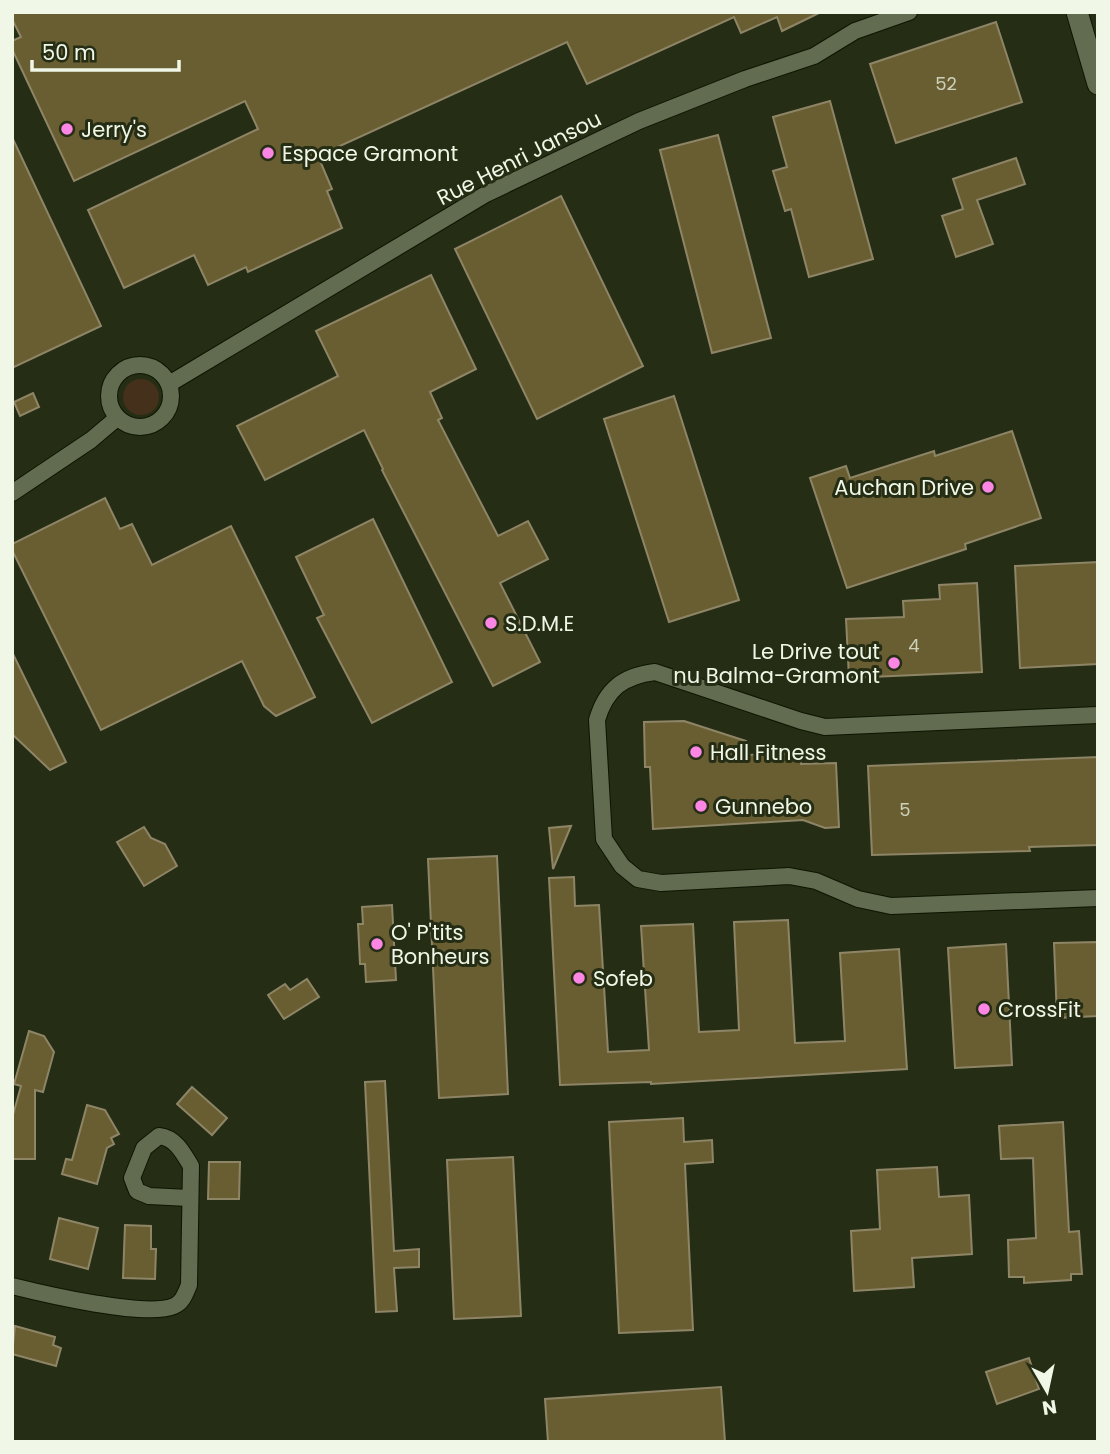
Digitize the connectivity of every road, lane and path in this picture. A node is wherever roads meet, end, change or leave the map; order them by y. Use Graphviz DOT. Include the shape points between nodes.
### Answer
graph roads {
  1 [pos="909,12"];
  2 [pos="1076,13"];
  3 [pos="1098,84"];
  4 [pos="169,384"];
  5 [pos="117,418"];
  6 [pos="12,493"];
  7 [pos="1098,715"];
  8 [pos="1098,898"];
  9 [pos="189,1198"];
  10 [pos="12,1286"];
  1 -- 4 [label="street, Rue Henri Jansou" via="855,31 814,56 639,121 513,180"];
  2 -- 3 [label="street"];
  4 -- 5 [label="street" via="172,401 156,423 136,427"];
  4 -- 5 [label="street" via="149,366 123,370 109,392"];
  5 -- 6 [label="street"];
  7 -- 8 [label="street" via="825,727 656,672 637,674 614,688 602,702 597,720 604,839 622,866 638,879 661,883 789,876 891,906"];
  9 -- 10 [label="street" via="189,1285 183,1300 174,1306 159,1310 66,1300"];
}
